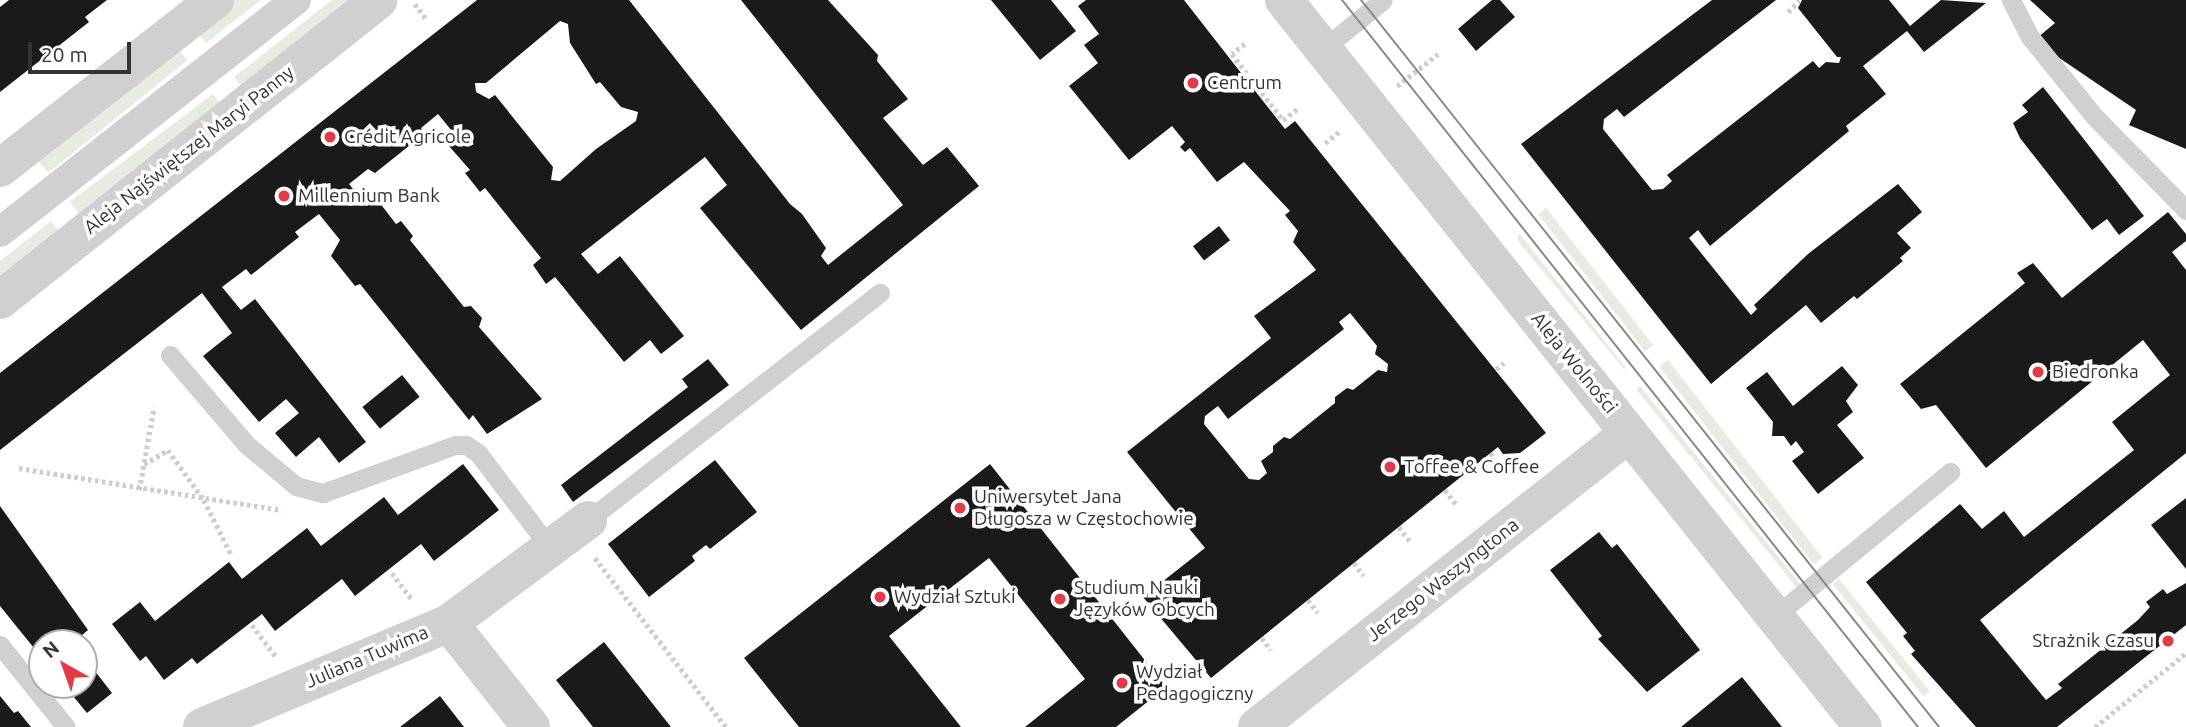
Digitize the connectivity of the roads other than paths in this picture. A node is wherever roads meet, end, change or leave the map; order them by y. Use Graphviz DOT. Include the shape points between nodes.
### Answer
graph roads {
  1 [pos="215,0"];
  2 [pos="296,0"];
  3 [pos="379,0"];
  4 [pos="1284,0"];
  5 [pos="1383,0"];
  6 [pos="2011,0"];
  7 [pos="1322,49"];
  8 [pos="0,168"];
  9 [pos="2186,210"];
  10 [pos="0,232"];
  11 [pos="880,293"];
  12 [pos="0,300"];
  13 [pos="170,355"];
  14 [pos="1629,433"];
  15 [pos="1950,472"];
  16 [pos="591,538"];
  17 [pos="551,549"];
  18 [pos="434,616"];
  19 [pos="1775,616"];
  20 [pos="0,645"];
  21 [pos="66,727"];
  22 [pos="202,727"];
  23 [pos="531,727"];
  24 [pos="1257,727"];
  25 [pos="1863,727"];
  1 -- 8 [label="street"];
  2 -- 10 [label="street"];
  3 -- 12 [label="street, Aleja Najświętszej Maryi Panny"];
  4 -- 7 [label="street, Aleja Wolności"];
  5 -- 7 [label="lane"];
  6 -- 9 [label="lane" via="2031,37 2094,116"];
  7 -- 14 [label="street, Aleja Wolności"];
  11 -- 16 [label="lane"];
  13 -- 17 [label="lane" via="247,445 296,485 323,493 455,445 466,445 478,453"];
  14 -- 19 [label="street, Aleja Wolności"];
  14 -- 24 [label="street, Jerzego Waszyngtona"];
  15 -- 19 [label="lane"];
  16 -- 17 [label="street"];
  17 -- 18 [label="street"];
  18 -- 22 [label="street, Juliana Tuwima"];
  18 -- 23 [label="street, Juliana Tuwima"];
  19 -- 25 [label="street, Aleja Wolności"];
  20 -- 21 [label="lane"];
}
